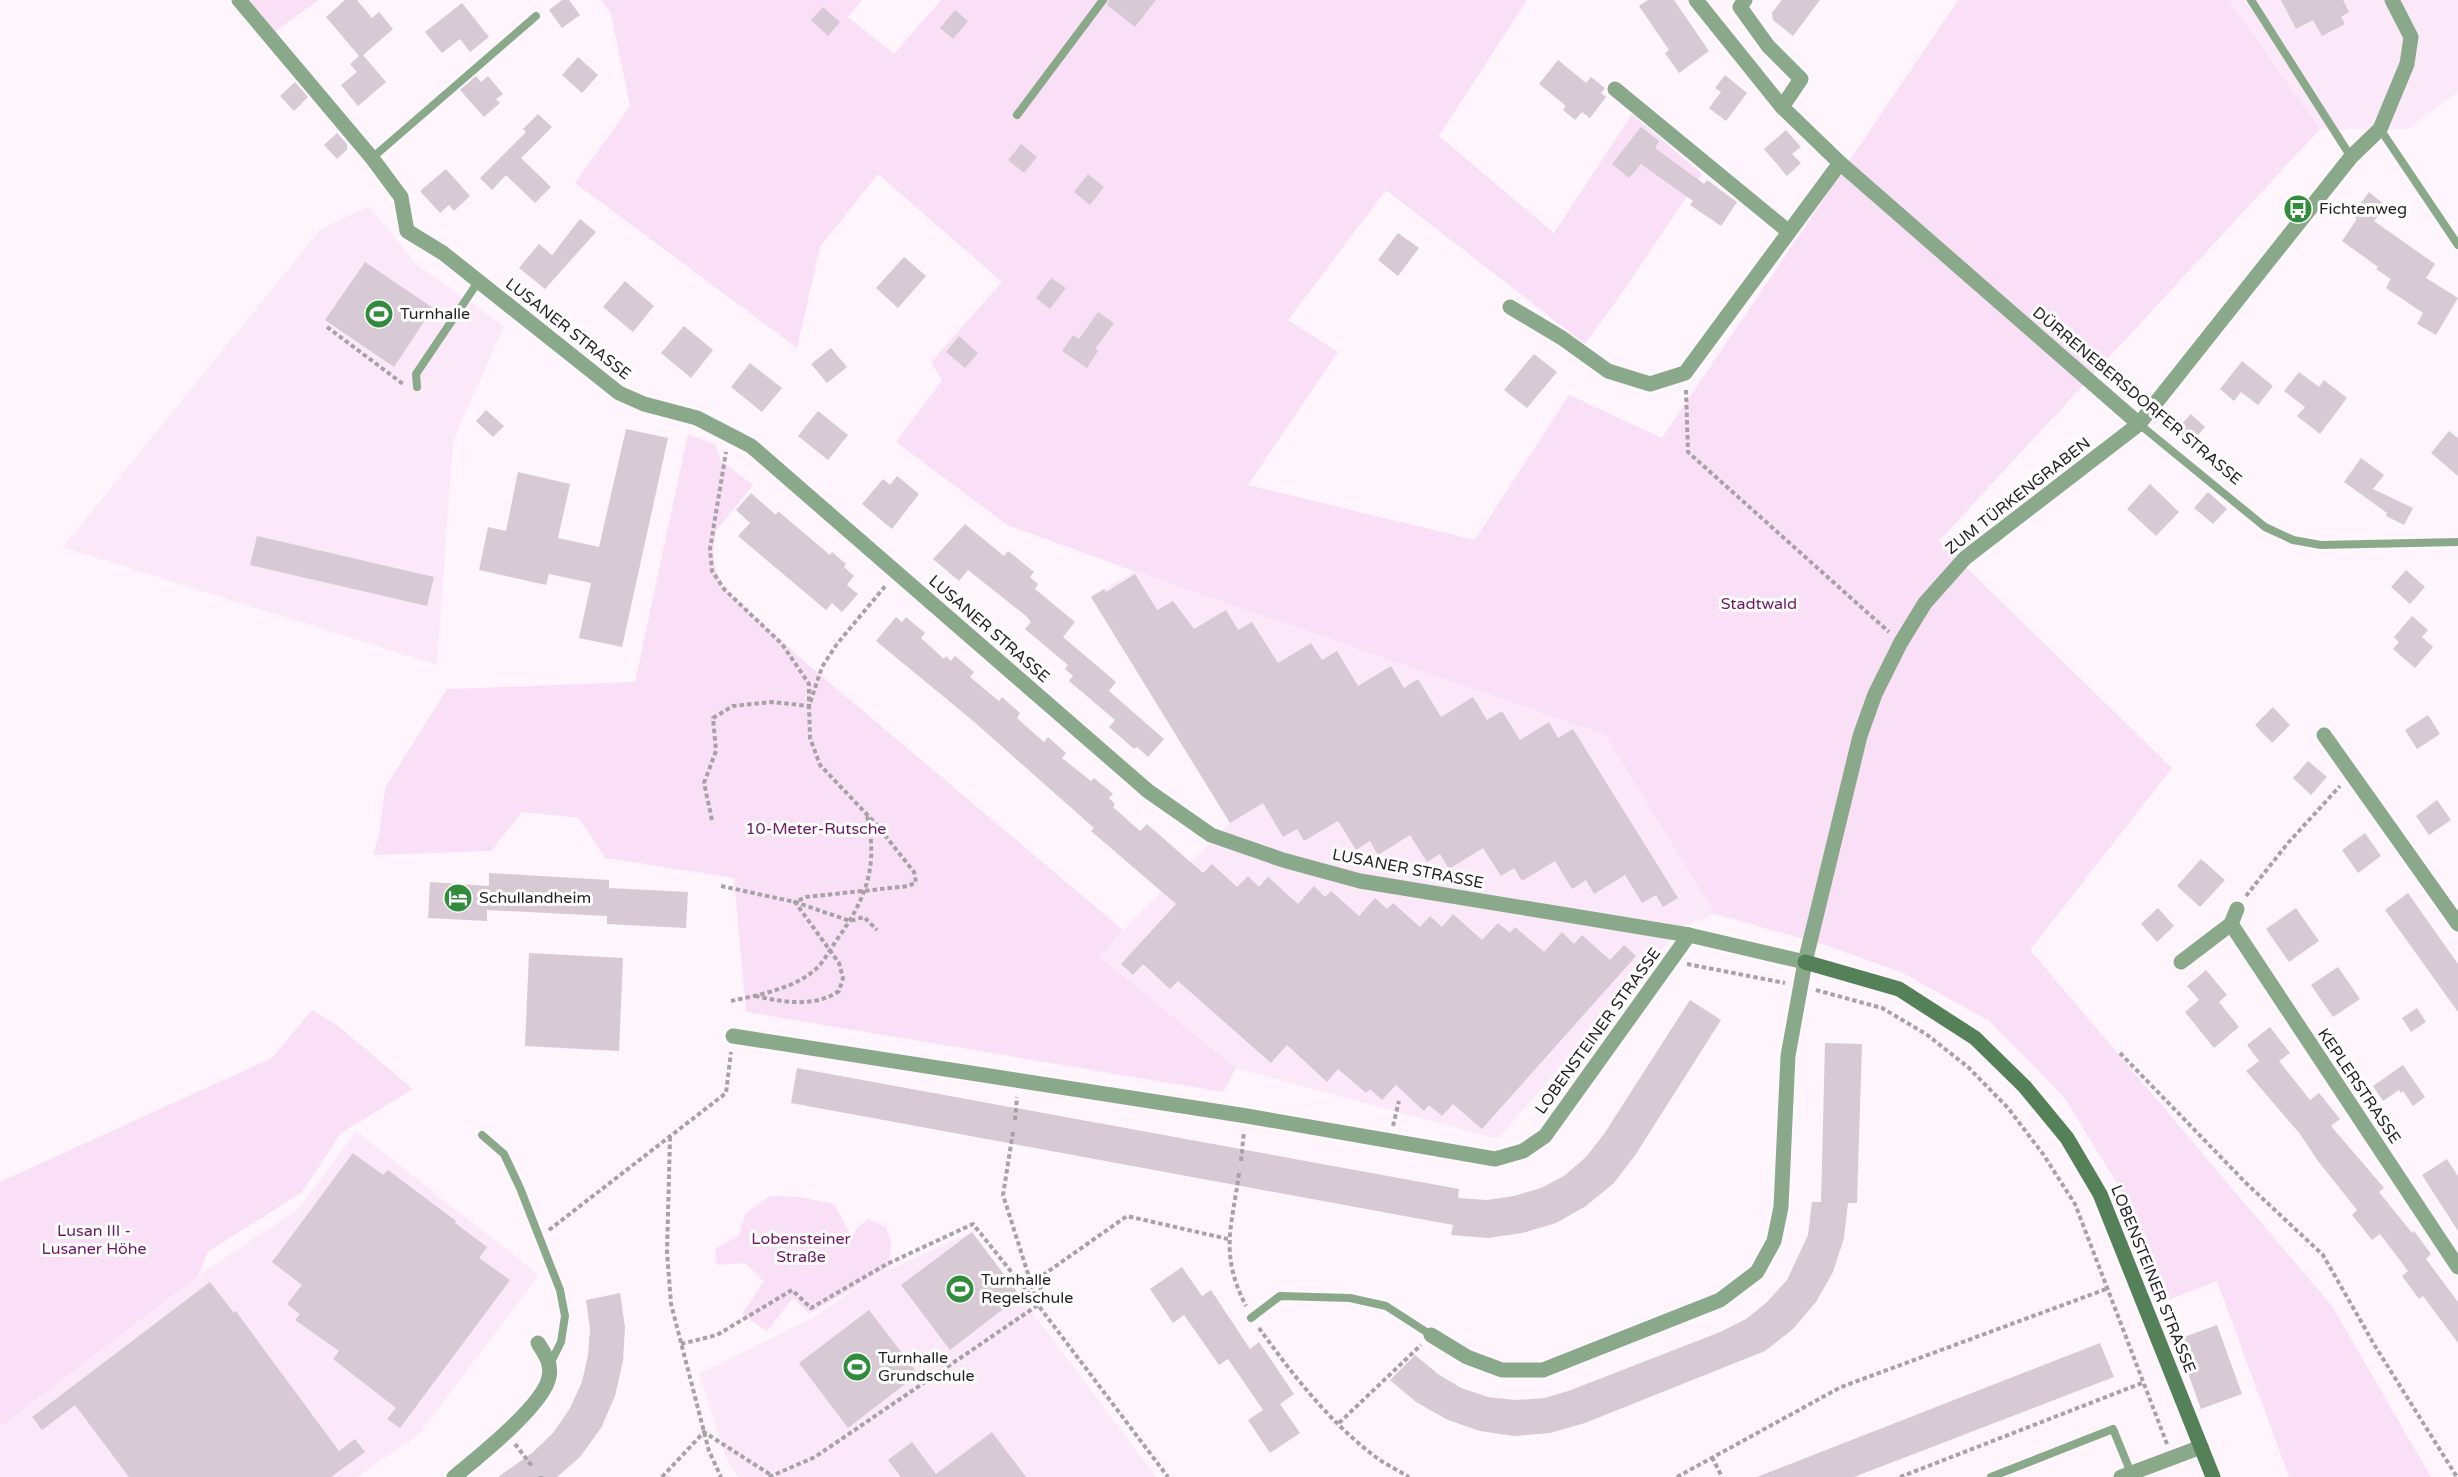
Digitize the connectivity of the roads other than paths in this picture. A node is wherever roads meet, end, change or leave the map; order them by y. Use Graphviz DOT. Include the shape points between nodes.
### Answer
graph roads {
  1 [pos="239,0"];
  2 [pos="1103,0"];
  3 [pos="1696,0"];
  4 [pos="1745,0"];
  5 [pos="2251,0"];
  6 [pos="2392,0"];
  7 [pos="536,16"];
  8 [pos="1615,89"];
  9 [pos="1782,107"];
  10 [pos="1017,115"];
  11 [pos="2380,129"];
  12 [pos="2351,157"];
  13 [pos="372,158"];
  14 [pos="1839,163"];
  15 [pos="1789,232"];
  16 [pos="2458,245"];
  17 [pos="478,282"];
  18 [pos="1510,307"];
  19 [pos="417,387"];
  20 [pos="2139,424"];
  21 [pos="2458,542"];
  22 [pos="2324,735"];
  23 [pos="2241,904"];
  24 [pos="2231,924"];
  25 [pos="2458,924"];
  26 [pos="1689,935"];
  27 [pos="1805,962"];
  28 [pos="2181,962"];
  29 [pos="733,1036"];
  30 [pos="482,1135"];
  31 [pos="2458,1268"];
  32 [pos="1251,1318"];
  33 [pos="1431,1335"];
  34 [pos="538,1343"];
  35 [pos="550,1364"];
  36 [pos="2201,1447"];
  37 [pos="2126,1475"];
  38 [pos="454,1477"];
  39 [pos="1991,1477"];
  40 [pos="2213,1477"];
  1 -- 13 [label="street, LUSANER STRASSE"];
  2 -- 10 [label="lane"];
  3 -- 9 [label="street, DÜRRENEBERSDORFER STRASSE"];
  4 -- 9 [label="street" via="1740,7 1768,46 1801,79"];
  5 -- 12 [label="lane"];
  6 -- 11 [label="street" via="2411,37 2407,64"];
  7 -- 13 [label="lane"];
  8 -- 15 [label="street"];
  9 -- 14 [label="street, DÜRRENEBERSDORFER STRASSE"];
  11 -- 12 [label="street, ZUM TÜRKENGRABEN"];
  11 -- 16 [label="lane"];
  12 -- 20 [label="street, ZUM TÜRKENGRABEN"];
  13 -- 17 [label="street, LUSANER STRASSE" via="401,197 407,231 443,253"];
  14 -- 15 [label="street"];
  14 -- 20 [label="street, DÜRRENEBERSDORFER STRASSE"];
  15 -- 18 [label="street" via="1685,373 1650,384 1608,371"];
  17 -- 19 [label="lane" via="416,374"];
  17 -- 26 [label="street, LUSANER STRASSE" via="619,393 697,418 751,446 1148,791 1211,835 1360,881"];
  20 -- 21 [label="lane, DÜRRENEBERSDORFER STRASSE" via="2265,527 2293,540 2321,545"];
  20 -- 27 [label="street, ZUM TÜRKENGRABEN" via="1965,558 1925,603 1875,694 1860,736"];
  22 -- 25 [label="street"];
  23 -- 24 [label="street"];
  24 -- 28 [label="street"];
  24 -- 31 [label="street, KEPLERSTRASSE"];
  26 -- 27 [label="street, LOBENSTEINER STRASSE"];
  26 -- 29 [label="street, LOBENSTEINER STRASSE" via="1545,1136 1523,1150 1495,1159"];
  27 -- 33 [label="street, ZUM TÜRKENGRABEN" via="1788,1056 1780,1208 1774,1241 1757,1272 1720,1300 1543,1370 1502,1370 1467,1357"];
  27 -- 36 [label="street, LOBENSTEINER STRASSE" via="1899,989 1976,1038 2025,1087 2067,1138 2100,1194"];
  30 -- 35 [label="lane" via="504,1155 560,1290 565,1316 561,1342"];
  32 -- 33 [label="lane" via="1280,1296 1350,1298 1386,1306"];
  34 -- 35 [label="street"];
  35 -- 38 [label="street" via="549,1379 541,1395 501,1437"];
  36 -- 37 [label="street"];
  36 -- 40 [label="street, LOBENSTEINER STRASSE"];
  37 -- 39 [label="lane" via="2113,1429"];
}
